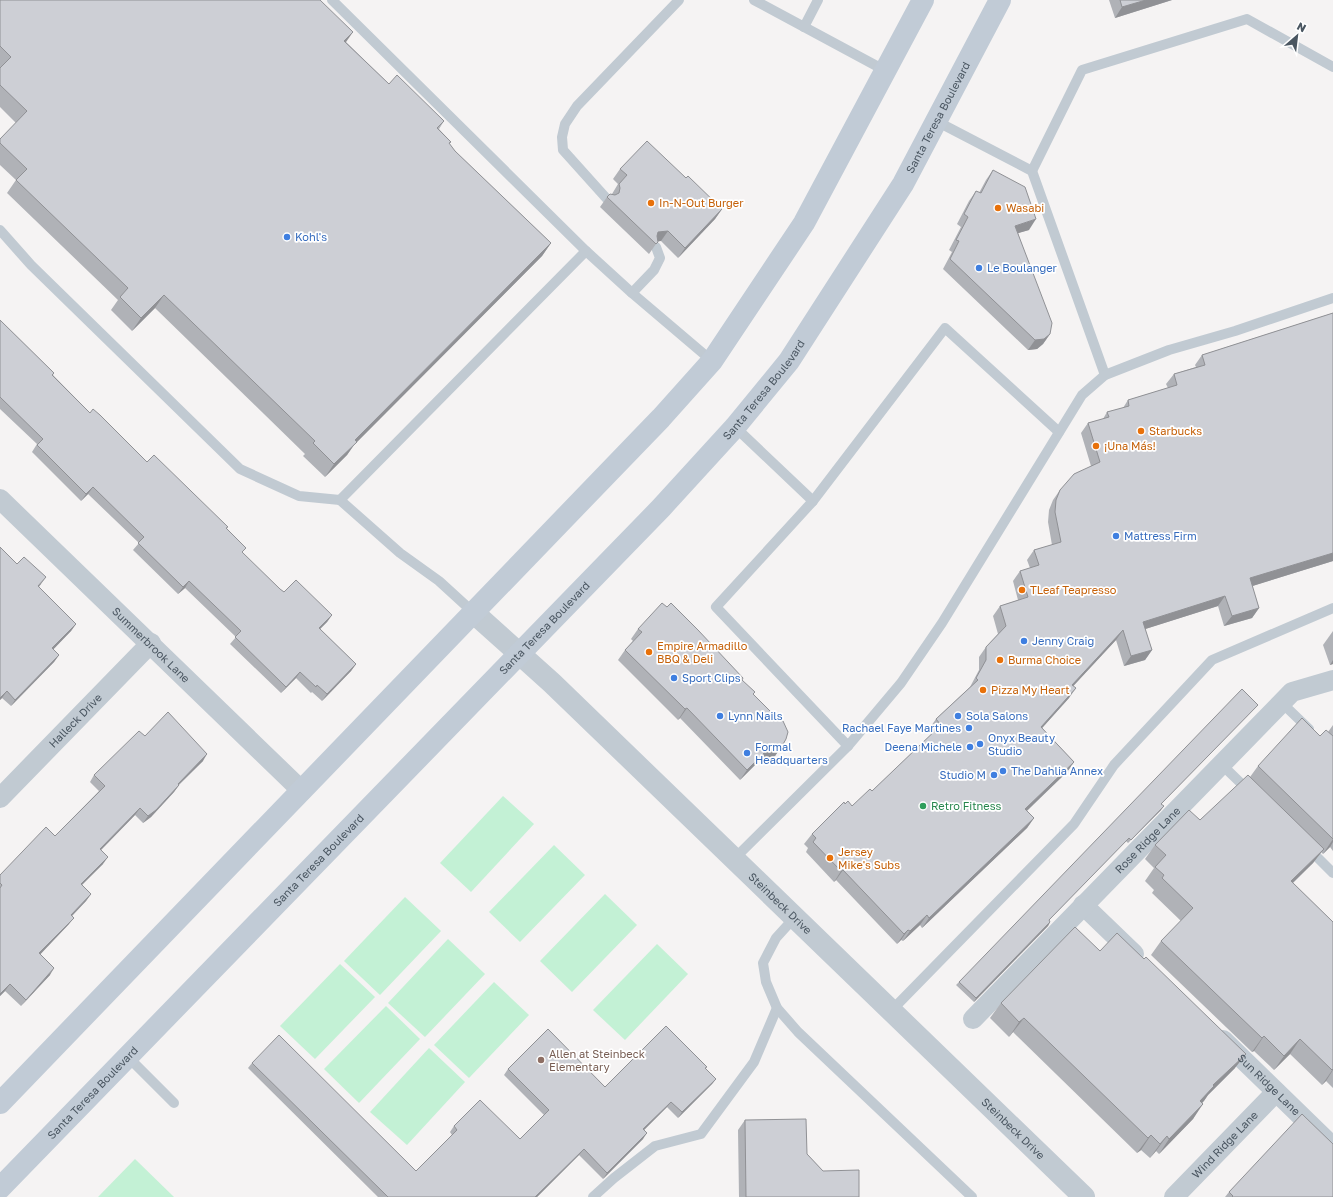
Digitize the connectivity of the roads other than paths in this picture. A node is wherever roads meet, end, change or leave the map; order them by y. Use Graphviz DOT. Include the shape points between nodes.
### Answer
graph roads {
  1 [pos="332,0"];
  2 [pos="679,0"];
  3 [pos="754,0"];
  4 [pos="818,0"];
  5 [pos="923,0"];
  6 [pos="999,4"];
  7 [pos="804,27"];
  8 [pos="1333,67"];
  9 [pos="886,71"];
  10 [pos="936,121"];
  11 [pos="1032,171"];
  12 [pos="607,199"];
  13 [pos="0,230"];
  14 [pos="656,247"];
  15 [pos="586,251"];
  16 [pos="632,293"];
  17 [pos="1333,298"];
  18 [pos="712,362"];
  19 [pos="1106,375"];
  20 [pos="735,427"];
  21 [pos="1059,432"];
  22 [pos="0,499"];
  23 [pos="340,500"];
  24 [pos="813,501"];
  25 [pos="1333,608"];
  26 [pos="474,613"];
  27 [pos="151,643"];
  28 [pos="519,653"];
  29 [pos="1333,680"];
  30 [pos="1282,703"];
  31 [pos="1316,736"];
  32 [pos="848,746"];
  33 [pos="1221,764"];
  34 [pos="302,791"];
  35 [pos="1255,797"];
  36 [pos="0,798"];
  37 [pos="1300,840"];
  38 [pos="734,859"];
  39 [pos="1333,872"];
  40 [pos="1083,905"];
  41 [pos="795,917"];
  42 [pos="1149,968"];
  43 [pos="777,1008"];
  44 [pos="891,1010"];
  45 [pos="973,1019"];
  46 [pos="1210,1028"];
  47 [pos="127,1056"];
  48 [pos="1276,1092"];
  49 [pos="0,1103"];
  50 [pos="174,1103"];
  51 [pos="1333,1147"];
  52 [pos="0,1188"];
  53 [pos="593,1197"];
  54 [pos="972,1197"];
  55 [pos="1084,1197"];
  56 [pos="1174,1197"];
  1 -- 15 [label="lane"];
  2 -- 12 [label="lane" via="577,106 565,124 563,150"];
  3 -- 7 [label="lane"];
  4 -- 7 [label="lane"];
  5 -- 9 [label="main road"];
  6 -- 10 [label="main road, Santa Teresa Boulevard"];
  7 -- 9 [label="lane"];
  8 -- 11 [label="lane" via="1247,19 1082,70"];
  9 -- 18 [label="main road" via="804,223"];
  10 -- 11 [label="lane"];
  10 -- 20 [label="main road, Santa Teresa Boulevard" via="874,232 789,361"];
  11 -- 19 [label="lane"];
  13 -- 23 [label="lane" via="31,266 240,469 299,496"];
  14 -- 16 [label="lane" via="660,258 654,270"];
  15 -- 16 [label="lane"];
  15 -- 23 [label="lane"];
  16 -- 18 [label="lane"];
  17 -- 19 [label="lane" via="1169,350"];
  18 -- 26 [label="main road"];
  19 -- 21 [label="lane" via="1082,394"];
  20 -- 24 [label="lane"];
  20 -- 28 [label="main road, Santa Teresa Boulevard" via="661,508"];
  21 -- 24 [label="lane" via="945,328"];
  21 -- 32 [label="lane" via="942,623 901,683"];
  22 -- 27 [label="street, Summerbrook Lane"];
  23 -- 26 [label="lane"];
  24 -- 32 [label="lane" via="716,607"];
  25 -- 44 [label="lane" via="1212,660 1114,765 1074,824"];
  26 -- 28 [label="street, Steinbeck Drive"];
  26 -- 34 [label="main road"];
  27 -- 34 [label="street, Summerbrook Lane"];
  27 -- 36 [label="street, Halleck Drive"];
  28 -- 38 [label="street, Steinbeck Drive"];
  28 -- 47 [label="main road, Santa Teresa Boulevard"];
  29 -- 30 [label="street, Rose Ridge Lane" via="1292,692"];
  30 -- 31 [label="lane"];
  30 -- 33 [label="street, Rose Ridge Lane"];
  32 -- 38 [label="lane"];
  33 -- 35 [label="lane"];
  33 -- 40 [label="street, Rose Ridge Lane"];
  34 -- 49 [label="main road"];
  37 -- 39 [label="lane"];
  38 -- 41 [label="street, Steinbeck Drive"];
  40 -- 42 [label="street"];
  40 -- 45 [label="street, Rose Ridge Lane"];
  41 -- 43 [label="lane" via="776,938 763,963 766,982"];
  41 -- 44 [label="street, Steinbeck Drive"];
  43 -- 53 [label="lane" via="754,1062 701,1134 655,1146"];
  43 -- 54 [label="lane" via="798,1032"];
  44 -- 55 [label="street, Steinbeck Drive"];
  46 -- 48 [label="street, Sun Ridge Lane"];
  47 -- 50 [label="lane"];
  47 -- 52 [label="main road, Santa Teresa Boulevard"];
  48 -- 51 [label="street, Sun Ridge Lane"];
  48 -- 56 [label="street, Wind Ridge Lane"];
}
